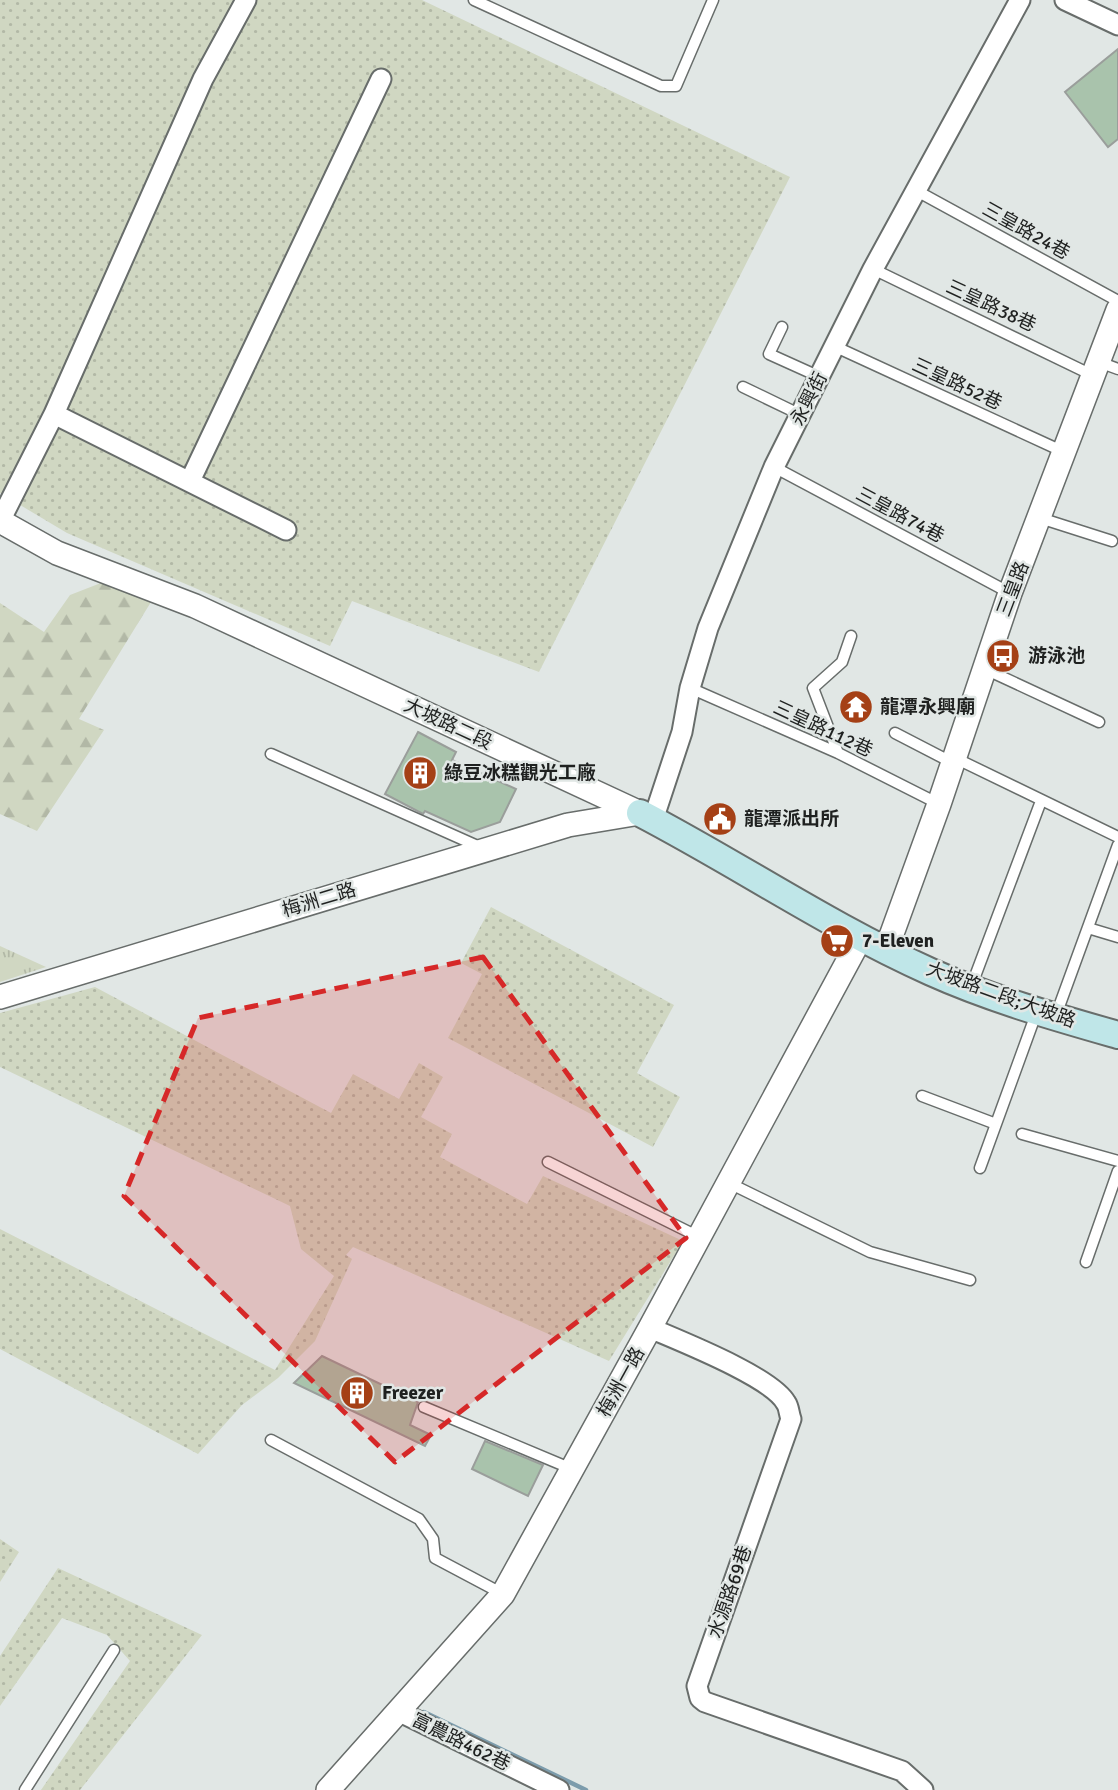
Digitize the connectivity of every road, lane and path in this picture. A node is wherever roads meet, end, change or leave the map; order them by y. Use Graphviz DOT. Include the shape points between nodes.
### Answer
graph roads {
  1 [pos="246,0"];
  2 [pos="474,0"];
  3 [pos="713,0"];
  4 [pos="1020,0"];
  5 [pos="1065,0"];
  6 [pos="1118,25"];
  7 [pos="381,79"];
  8 [pos="917,191"];
  9 [pos="873,270"];
  10 [pos="1118,302"];
  11 [pos="1116,321"];
  12 [pos="782,327"];
  13 [pos="836,347"];
  14 [pos="1102,368"];
  15 [pos="820,377"];
  16 [pos="743,387"];
  17 [pos="54,414"];
  18 [pos="802,415"];
  19 [pos="1065,453"];
  20 [pos="774,467"];
  21 [pos="190,481"];
  22 [pos="1040,518"];
  23 [pos="0,521"];
  24 [pos="286,530"];
  25 [pos="1112,541"];
  26 [pos="1010,593"];
  27 [pos="851,636"];
  28 [pos="984,668"];
  29 [pos="690,688"];
  30 [pos="1099,722"];
  31 [pos="895,733"];
  32 [pos="838,753"];
  33 [pos="271,754"];
  34 [pos="954,760"];
  35 [pos="1041,801"];
  36 [pos="939,804"];
  37 [pos="646,817"];
  38 [pos="1118,837"];
  39 [pos="1118,845"];
  40 [pos="485,849"];
  41 [pos="1088,928"];
  42 [pos="861,937"];
  43 [pos="1118,937"];
  44 [pos="886,950"];
  45 [pos="971,989"];
  46 [pos="0,997"];
  47 [pos="1046,1014"];
  48 [pos="1118,1035"];
  49 [pos="922,1096"];
  50 [pos="996,1124"];
  51 [pos="1022,1134"];
  52 [pos="1118,1161"];
  53 [pos="548,1162"];
  54 [pos="981,1168"];
  55 [pos="1118,1171"];
  56 [pos="729,1183"];
  57 [pos="699,1237"];
  58 [pos="1086,1262"];
  59 [pos="970,1280"];
  60 [pos="650,1328"];
  61 [pos="424,1407"];
  62 [pos="271,1440"];
  63 [pos="573,1469"];
  64 [pos="503,1594"];
  65 [pos="114,1650"];
  66 [pos="400,1712"];
  67 [pos="25,1790"];
  68 [pos="328,1790"];
  69 [pos="559,1790"];
  70 [pos="923,1790"];
  1 -- 17 [label="street" via="203,79"];
  2 -- 3 [label="lane" via="661,86 676,86"];
  4 -- 8 [label="street, 永興街"];
  5 -- 6 [label="street"];
  7 -- 21 [label="street"];
  8 -- 9 [label="street, 永興街"];
  8 -- 10 [label="lane, 三皇路24巷"];
  9 -- 13 [label="street, 永興街"];
  9 -- 14 [label="lane, 三皇路38巷"];
  11 -- 14 [label="street, 三皇路"];
  12 -- 15 [label="lane" via="769,354"];
  13 -- 15 [label="street, 永興街"];
  13 -- 19 [label="lane, 三皇路52巷"];
  14 -- 19 [label="street, 三皇路"];
  15 -- 18 [label="street, 永興街"];
  16 -- 18 [label="lane"];
  17 -- 21 [label="street"];
  17 -- 23 [label="street"];
  18 -- 20 [label="street, 永興街"];
  19 -- 22 [label="street, 三皇路"];
  20 -- 26 [label="lane, 三皇路74巷"];
  20 -- 29 [label="street, 永興街" via="708,628"];
  21 -- 24 [label="street"];
  22 -- 25 [label="lane"];
  22 -- 26 [label="street, 三皇路"];
  23 -- 37 [label="street, 大坡路二段" via="57,553 195,606"];
  26 -- 28 [label="street, 三皇路"];
  27 -- 32 [label="lane" via="842,662 813,688"];
  28 -- 30 [label="lane"];
  28 -- 34 [label="street, 三皇路"];
  29 -- 32 [label="lane, 三皇路112巷"];
  29 -- 37 [label="street, 永興街" via="682,732"];
  31 -- 34 [label="lane"];
  32 -- 36 [label="lane, 三皇路112巷"];
  33 -- 40 [label="lane"];
  34 -- 35 [label="lane"];
  34 -- 36 [label="street, 三皇路"];
  35 -- 38 [label="lane"];
  35 -- 45 [label="lane"];
  36 -- 44 [label="street, 三皇路"];
  37 -- 40 [label="street, 梅洲二路" via="568,825"];
  37 -- 42 [label="main road, 大坡路二段"];
  39 -- 41 [label="lane"];
  40 -- 46 [label="street, 梅洲二路"];
  41 -- 43 [label="lane"];
  41 -- 47 [label="lane"];
  42 -- 44 [label="main road, 大坡路二段"];
  42 -- 56 [label="street, 梅洲一路"];
  44 -- 45 [label="main road, 大坡路二段;大坡路"];
  45 -- 47 [label="main road, 大坡路二段;大坡路"];
  47 -- 48 [label="main road, 大坡路二段;大坡路"];
  47 -- 50 [label="lane"];
  49 -- 50 [label="lane"];
  50 -- 54 [label="lane"];
  51 -- 52 [label="lane"];
  53 -- 57 [label="lane"];
  55 -- 58 [label="lane"];
  56 -- 57 [label="street, 梅洲一路"];
  56 -- 59 [label="lane" via="870,1252"];
  57 -- 60 [label="street, 梅洲一路"];
  60 -- 63 [label="street, 梅洲一路"];
  60 -- 70 [label="street, 水源路69巷" via="706,1352 774,1391 786,1403 791,1419 697,1686 700,1698 902,1771"];
  61 -- 63 [label="lane"];
  62 -- 64 [label="lane" via="419,1519 433,1538 435,1558"];
  63 -- 64 [label="street, 梅洲一路"];
  64 -- 66 [label="street, 梅洲一路"];
  65 -- 67 [label="lane"];
  66 -- 68 [label="street, 梅洲一路"];
  66 -- 69 [label="street, 富農路462巷"];
}
